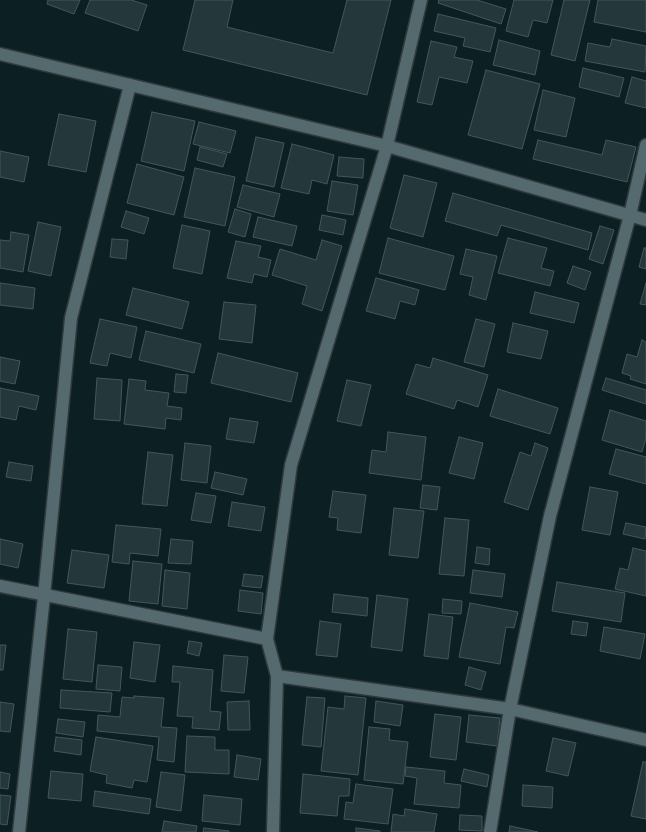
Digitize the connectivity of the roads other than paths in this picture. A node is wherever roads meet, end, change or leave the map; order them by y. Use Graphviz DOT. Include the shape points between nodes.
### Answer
graph roads {
  1 [pos="421,0"];
  2 [pos="0,54"];
  3 [pos="130,85"];
  4 [pos="646,145"];
  5 [pos="387,146"];
  6 [pos="630,215"];
  7 [pos="646,220"];
  8 [pos="0,586"];
  9 [pos="44,596"];
  10 [pos="267,639"];
  11 [pos="276,676"];
  12 [pos="510,709"];
  13 [pos="646,740"];
  14 [pos="19,832"];
  15 [pos="273,832"];
  16 [pos="490,832"];
  1 -- 5 [label="street"];
  2 -- 3 [label="street"];
  3 -- 5 [label="street"];
  3 -- 9 [label="street" via="71,318"];
  4 -- 6 [label="street"];
  5 -- 6 [label="street"];
  5 -- 10 [label="street" via="291,464"];
  6 -- 7 [label="street"];
  6 -- 12 [label="street" via="550,516"];
  8 -- 9 [label="street"];
  9 -- 10 [label="street"];
  9 -- 14 [label="street"];
  10 -- 11 [label="street"];
  11 -- 12 [label="street"];
  11 -- 15 [label="street"];
  12 -- 13 [label="street"];
  12 -- 16 [label="street"];
}
